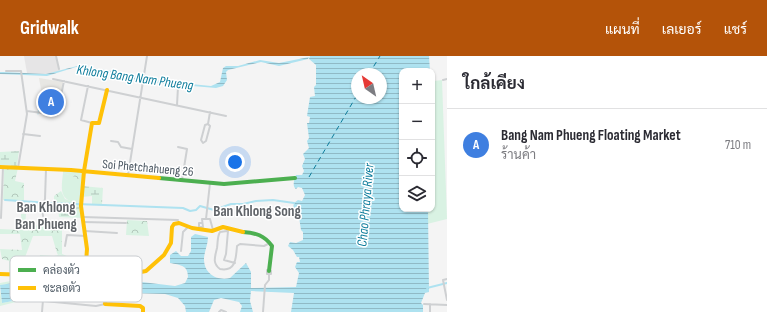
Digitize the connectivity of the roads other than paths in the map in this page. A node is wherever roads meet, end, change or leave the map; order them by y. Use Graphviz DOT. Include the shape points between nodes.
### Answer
graph roads {
  1 [pos="56,56"];
  2 [pos="147,56"];
  3 [pos="59,69"];
  4 [pos="6,71"];
  5 [pos="52,79"];
  6 [pos="447,79"];
  7 [pos="443,80"];
  8 [pos="64,81"];
  9 [pos="88,86"];
  10 [pos="178,87"];
  11 [pos="107,90"];
  12 [pos="140,97"];
  13 [pos="177,105"];
  14 [pos="27,111"];
  15 [pos="210,112"];
  16 [pos="226,116"];
  17 [pos="92,123"];
  18 [pos="208,124"];
  19 [pos="23,134"];
  20 [pos="40,136"];
  21 [pos="111,141"];
  22 [pos="178,147"];
  23 [pos="132,149"];
  24 [pos="2,167"];
  25 [pos="18,168"];
  26 [pos="46,169"];
  27 [pos="84,171"];
  28 [pos="128,175"];
  29 [pos="295,178"];
  30 [pos="182,180"];
  31 [pos="210,183"];
  32 [pos="43,216"];
  33 [pos="1,218"];
  34 [pos="206,219"];
  35 [pos="84,220"];
  36 [pos="178,220"];
  37 [pos="202,223"];
  38 [pos="126,224"];
  39 [pos="188,227"];
  40 [pos="213,230"];
  41 [pos="228,230"];
  42 [pos="117,233"];
  43 [pos="85,234"];
  44 [pos="270,243"];
  45 [pos="65,246"];
  46 [pos="181,251"];
  47 [pos="86,256"];
  48 [pos="235,264"];
  49 [pos="142,271"];
  50 [pos="269,272"];
  51 [pos="447,279"];
  52 [pos="445,284"];
  53 [pos="447,300"];
  54 [pos="44,302"];
  55 [pos="54,302"];
  56 [pos="105,304"];
  57 [pos="424,304"];
  58 [pos="430,304"];
  59 [pos="447,305"];
  60 [pos="42,312"];
  61 [pos="143,312"];
  62 [pos="219,312"];
  63 [pos="226,312"];
  64 [pos="263,312"];
  65 [pos="430,312"];
  1 -- 3 [label="street"];
  2 -- 12 [label="street"];
  4 -- 14 [label="street" via="21,73"];
  5 -- 8 [label="street"];
  6 -- 7 [label="street"];
  8 -- 9 [label="street"];
  8 -- 14 [label="street" via="57,115"];
  9 -- 11 [label="street"];
  9 -- 17 [label="street" via="81,120"];
  10 -- 13 [label="street"];
  11 -- 12 [label="street"];
  11 -- 17 [label="street" via="99,123"];
  12 -- 13 [label="street"];
  12 -- 23 [label="street"];
  13 -- 15 [label="street"];
  14 -- 19 [label="street"];
  15 -- 16 [label="street"];
  15 -- 18 [label="street"];
  17 -- 27 [label="street"];
  18 -- 18 [label="street" via="210,126 206,141 203,143 201,140 205,125"];
  19 -- 20 [label="street"];
  19 -- 25 [label="street"];
  21 -- 23 [label="street" via="118,142 121,147"];
  22 -- 30 [label="street" via="187,149"];
  23 -- 28 [label="street"];
  24 -- 25 [label="street, Soi Phetchahueng 26"];
  24 -- 33 [label="street"];
  25 -- 26 [label="street, Soi Phetchahueng 26"];
  26 -- 27 [label="street, Soi Phetchahueng 26"];
  26 -- 32 [label="street"];
  27 -- 28 [label="street, Soi Phetchahueng 26"];
  27 -- 35 [label="street" via="81,205"];
  28 -- 30 [label="street, Soi Phetchahueng 26"];
  29 -- 31 [label="street, Soi Phetchahueng 26" via="247,183"];
  30 -- 31 [label="street, Soi Phetchahueng 26"];
  31 -- 34 [label="street"];
  34 -- 37 [label="street" via="202,219"];
  34 -- 40 [label="street" via="211,220"];
  35 -- 36 [label="street"];
  35 -- 38 [label="street"];
  35 -- 43 [label="street"];
  39 -- 40 [label="street"];
  39 -- 46 [label="street" via="183,232"];
  39 -- 49 [label="street" via="179,223 172,225 169,249 148,270"];
  40 -- 41 [label="street"];
  41 -- 44 [label="street" via="257,234"];
  41 -- 48 [label="street" via="224,260"];
  41 -- 48 [label="street" via="218,233 215,262 218,268 223,270"];
  42 -- 43 [label="street"];
  43 -- 45 [label="street" via="67,235"];
  43 -- 47 [label="street"];
  44 -- 48 [label="street" via="264,246 238,245"];
  44 -- 50 [label="street" via="272,249"];
  50 -- 64 [label="street" via="269,280 265,285"];
  51 -- 52 [label="street"];
  52 -- 53 [label="street"];
  54 -- 60 [label="street"];
  55 -- 56 [label="street" via="96,306"];
  56 -- 61 [label="street" via="140,306"];
  57 -- 58 [label="street"];
  58 -- 59 [label="street"];
  58 -- 65 [label="street"];
  62 -- 63 [label="street"];
}
